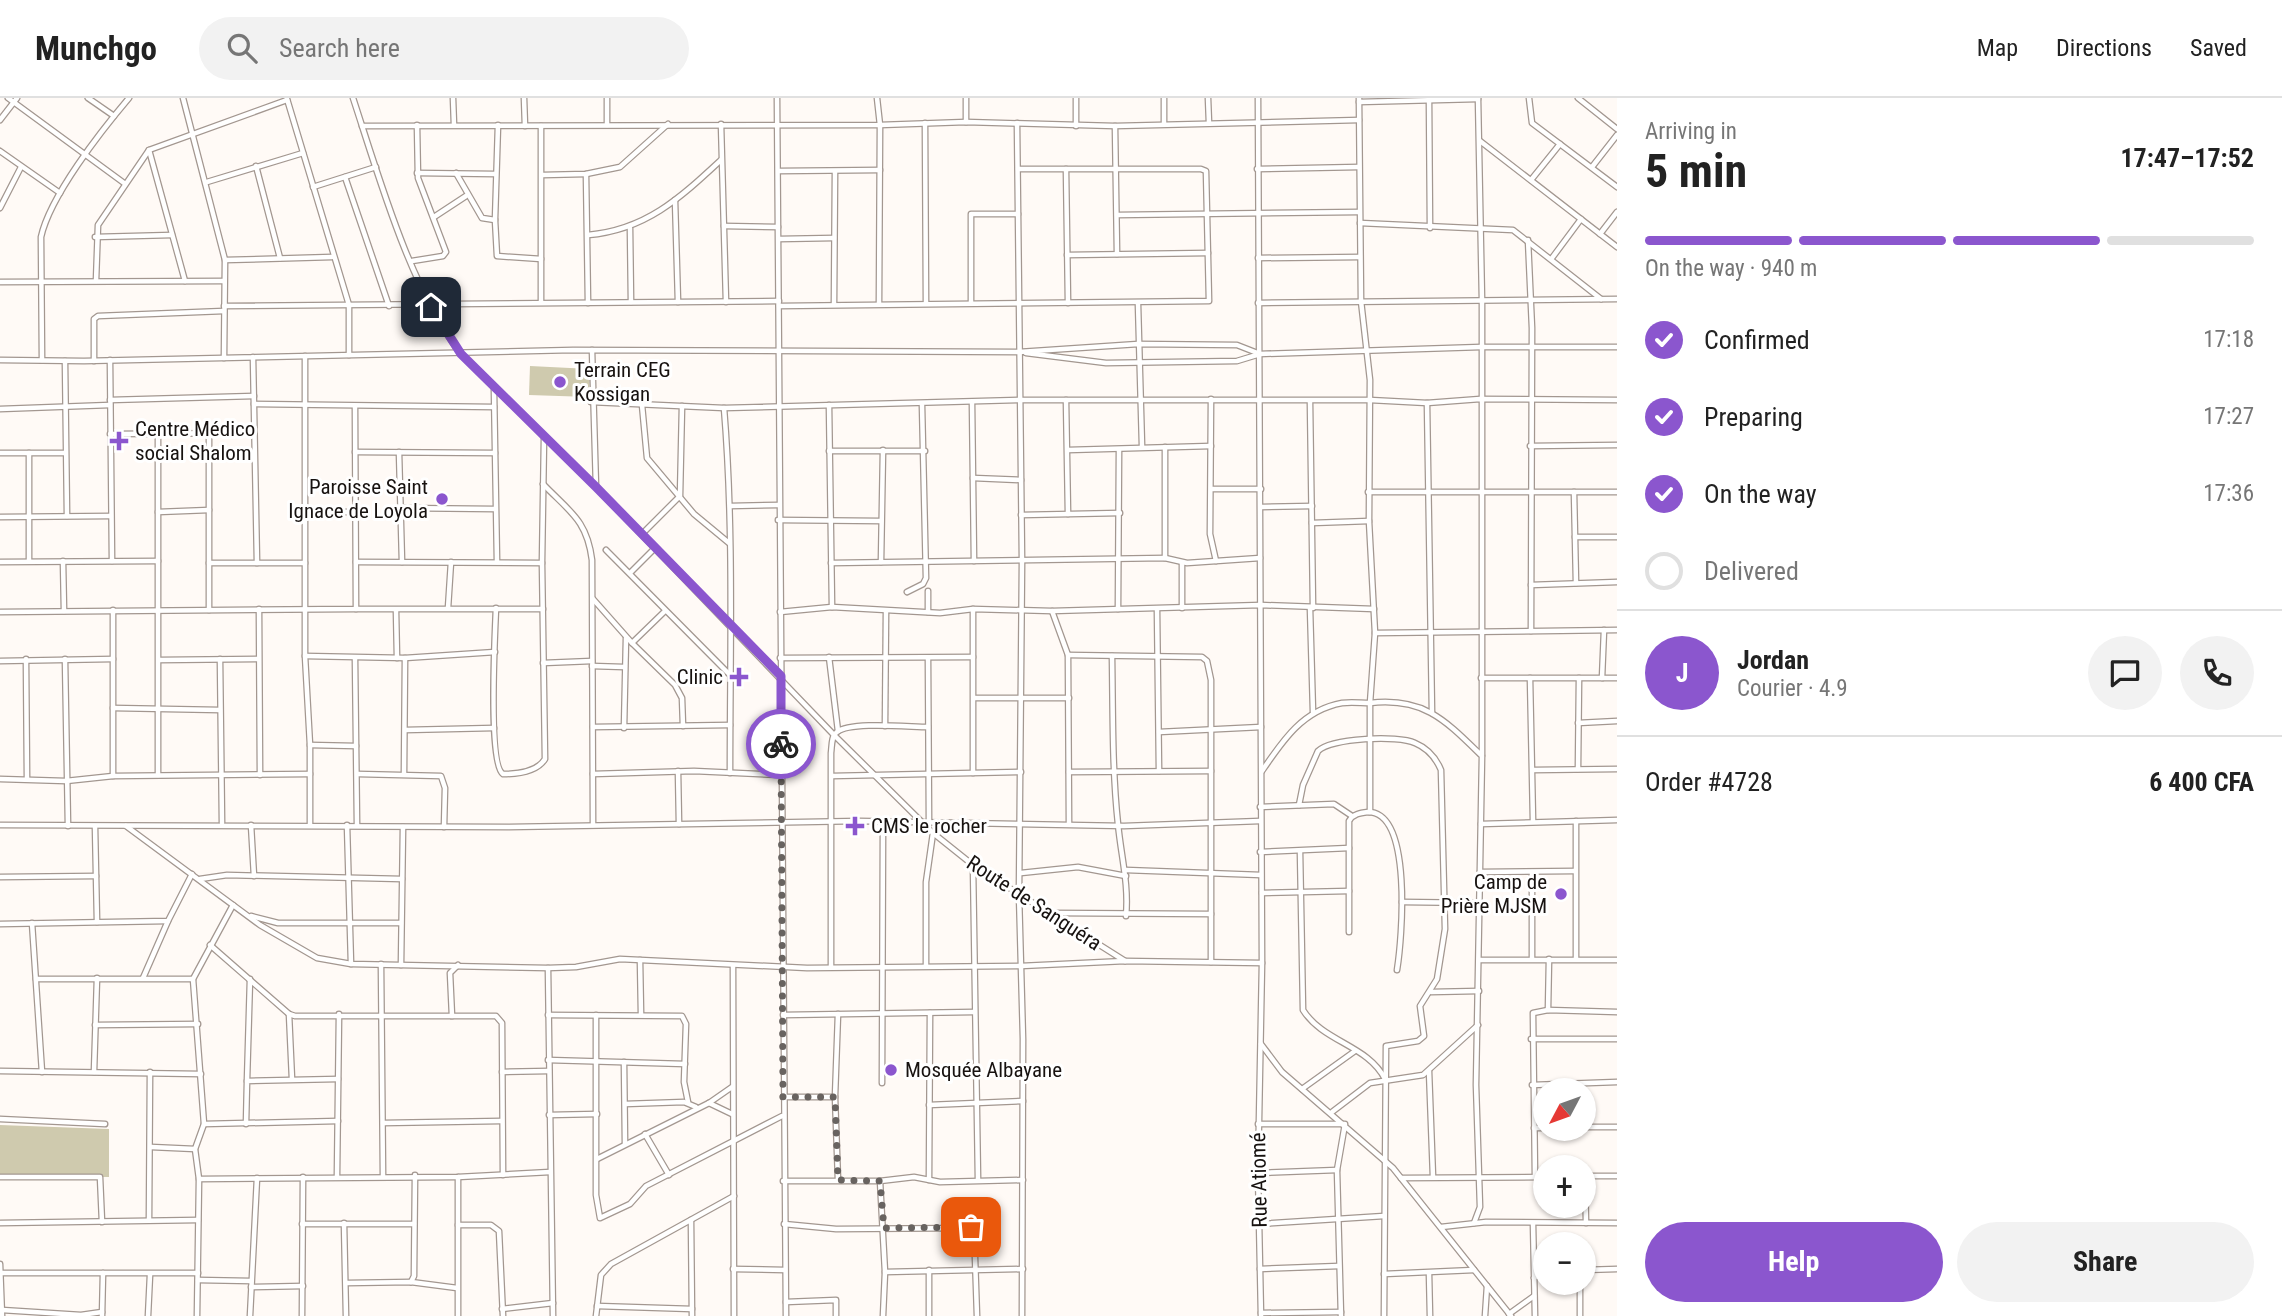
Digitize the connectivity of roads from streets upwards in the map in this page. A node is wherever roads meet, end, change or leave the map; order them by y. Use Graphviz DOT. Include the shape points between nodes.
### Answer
graph roads {
  1 [pos="8,98"];
  2 [pos="88,98"];
  3 [pos="129,98"];
  4 [pos="183,98"];
  5 [pos="353,98"];
  6 [pos="453,98"];
  7 [pos="524,98"];
  8 [pos="607,98"];
  9 [pos="776,98"];
  10 [pos="877,98"];
  11 [pos="966,98"];
  12 [pos="1076,98"];
  13 [pos="1164,98"];
  14 [pos="1208,98"];
  15 [pos="1258,98"];
  16 [pos="1478,98"];
  17 [pos="1529,98"];
  18 [pos="1578,98"];
  19 [pos="287,99"];
  20 [pos="1429,99"];
  21 [pos="15,100"];
  22 [pos="1359,100"];
  23 [pos="114,116"];
  24 [pos="0,120"];
  25 [pos="1359,120"];
  26 [pos="1258,121"];
  27 [pos="966,122"];
  28 [pos="668,123"];
  29 [pos="776,123"];
  30 [pos="925,123"];
  31 [pos="1017,123"];
  32 [pos="1209,123"];
  33 [pos="721,124"];
  34 [pos="1164,124"];
  35 [pos="417,125"];
  36 [pos="454,125"];
  37 [pos="498,125"];
  38 [pos="607,125"];
  39 [pos="880,125"];
  40 [pos="362,126"];
  41 [pos="525,126"];
  42 [pos="541,126"];
  43 [pos="1076,126"];
  44 [pos="1115,127"];
  45 [pos="1617,129"];
  46 [pos="194,134"];
  47 [pos="1617,135"];
  48 [pos="1479,141"];
  49 [pos="1560,144"];
  50 [pos="149,150"];
  51 [pos="0,151"];
  52 [pos="303,153"];
  53 [pos="86,156"];
  54 [pos="722,159"];
  55 [pos="256,166"];
  56 [pos="21,167"];
  57 [pos="376,167"];
  58 [pos="1359,167"];
  59 [pos="1592,167"];
  60 [pos="1018,169"];
  61 [pos="1066,169"];
  62 [pos="1257,169"];
  63 [pos="880,170"];
  64 [pos="1116,170"];
  65 [pos="779,171"];
  66 [pos="835,172"];
  67 [pos="417,173"];
  68 [pos="456,173"];
  69 [pos="495,174"];
  70 [pos="586,174"];
  71 [pos="542,175"];
  72 [pos="345,177"];
  73 [pos="1531,180"];
  74 [pos="206,182"];
  75 [pos="124,183"];
  76 [pos="313,187"];
  77 [pos="1617,187"];
  78 [pos="60,193"];
  79 [pos="2,195"];
  80 [pos="466,196"];
  81 [pos="675,200"];
  82 [pos="0,208"];
  83 [pos="1359,212"];
  84 [pos="1617,212"];
  85 [pos="1018,214"];
  86 [pos="1209,214"];
  87 [pos="1258,214"];
  88 [pos="1116,215"];
  89 [pos="434,217"];
  90 [pos="1581,219"];
  91 [pos="495,220"];
  92 [pos="1360,223"];
  93 [pos="724,226"];
  94 [pos="778,227"];
  95 [pos="631,228"];
  96 [pos="1430,228"];
  97 [pos="1481,228"];
  98 [pos="1600,234"];
  99 [pos="172,235"];
  100 [pos="588,235"];
  101 [pos="95,237"];
  102 [pos="834,238"];
  103 [pos="779,239"];
  104 [pos="1528,240"];
  105 [pos="1617,247"];
  106 [pos="1208,253"];
  107 [pos="1117,254"];
  108 [pos="1068,255"];
  109 [pos="332,257"];
  110 [pos="1360,257"];
  111 [pos="280,258"];
  112 [pos="1258,258"];
  113 [pos="1552,258"];
  114 [pos="541,259"];
  115 [pos="225,260"];
  116 [pos="412,261"];
  117 [pos="42,281"];
  118 [pos="96,281"];
  119 [pos="185,281"];
  120 [pos="224,281"];
  121 [pos="0,282"];
  122 [pos="1602,299"];
  123 [pos="1617,299"];
  124 [pos="1361,301"];
  125 [pos="1482,301"];
  126 [pos="1530,301"];
  127 [pos="541,302"];
  128 [pos="631,302"];
  129 [pos="678,302"];
  130 [pos="726,302"];
  131 [pos="587,303"];
  132 [pos="878,303"];
  133 [pos="926,303"];
  134 [pos="971,303"];
  135 [pos="1068,303"];
  136 [pos="1258,303"];
  137 [pos="349,304"];
  138 [pos="779,304"];
  139 [pos="834,304"];
  140 [pos="1138,304"];
  141 [pos="1018,305"];
  142 [pos="389,306"];
  143 [pos="431,307"];
  144 [pos="224,309"];
  145 [pos="1138,345"];
  146 [pos="1481,347"];
  147 [pos="1617,347"];
  148 [pos="1531,348"];
  149 [pos="592,349"];
  150 [pos="779,349"];
  151 [pos="1019,352"];
  152 [pos="1365,353"];
  153 [pos="461,354"];
  154 [pos="1259,354"];
  155 [pos="349,355"];
  156 [pos="305,356"];
  157 [pos="253,357"];
  158 [pos="224,358"];
  159 [pos="0,360"];
  160 [pos="42,360"];
  161 [pos="110,360"];
  162 [pos="65,361"];
  163 [pos="94,361"];
  164 [pos="1140,363"];
  165 [pos="494,389"];
  166 [pos="254,396"];
  167 [pos="1480,398"];
  168 [pos="1211,399"];
  169 [pos="1530,399"];
  170 [pos="1020,400"];
  171 [pos="1066,400"];
  172 [pos="1261,400"];
  173 [pos="1370,400"];
  174 [pos="1617,400"];
  175 [pos="1310,401"];
  176 [pos="110,402"];
  177 [pos="591,402"];
  178 [pos="972,402"];
  179 [pos="1142,402"];
  180 [pos="1427,403"];
  181 [pos="254,404"];
  182 [pos="305,405"];
  183 [pos="642,405"];
  184 [pos="829,405"];
  185 [pos="922,405"];
  186 [pos="682,406"];
  187 [pos="778,406"];
  188 [pos="355,407"];
  189 [pos="494,407"];
  190 [pos="66,408"];
  191 [pos="724,408"];
  192 [pos="0,409"];
  193 [pos="254,433"];
  194 [pos="209,434"];
  195 [pos="110,435"];
  196 [pos="158,436"];
  197 [pos="545,437"];
  198 [pos="1617,445"];
  199 [pos="1142,446"];
  200 [pos="1211,446"];
  201 [pos="1530,446"];
  202 [pos="1165,447"];
  203 [pos="883,450"];
  204 [pos="1068,450"];
  205 [pos="1119,450"];
  206 [pos="829,451"];
  207 [pos="925,451"];
  208 [pos="355,452"];
  209 [pos="399,452"];
  210 [pos="0,453"];
  211 [pos="29,453"];
  212 [pos="65,453"];
  213 [pos="495,453"];
  214 [pos="973,478"];
  215 [pos="1021,480"];
  216 [pos="543,484"];
  217 [pos="596,487"];
  218 [pos="1211,489"];
  219 [pos="1261,489"];
  220 [pos="1428,491"];
  221 [pos="1481,491"];
  222 [pos="1368,492"];
  223 [pos="1530,492"];
  224 [pos="1574,492"];
  225 [pos="1617,492"];
  226 [pos="680,496"];
  227 [pos="778,505"];
  228 [pos="730,506"];
  229 [pos="1312,506"];
  230 [pos="1261,507"];
  231 [pos="401,508"];
  232 [pos="495,509"];
  233 [pos="209,510"];
  234 [pos="158,512"];
  235 [pos="305,512"];
  236 [pos="355,512"];
  237 [pos="1120,513"];
  238 [pos="1068,514"];
  239 [pos="1021,515"];
  240 [pos="29,516"];
  241 [pos="67,516"];
  242 [pos="111,516"];
  243 [pos="0,517"];
  244 [pos="778,520"];
  245 [pos="828,520"];
  246 [pos="881,521"];
  247 [pos="1369,521"];
  248 [pos="1312,523"];
  249 [pos="642,534"];
  250 [pos="1575,537"];
  251 [pos="1617,537"];
  252 [pos="729,543"];
  253 [pos="655,548"];
  254 [pos="606,550"];
  255 [pos="1165,558"];
  256 [pos="1260,558"];
  257 [pos="29,561"];
  258 [pos="62,561"];
  259 [pos="112,561"];
  260 [pos="158,561"];
  261 [pos="974,561"];
  262 [pos="1119,561"];
  263 [pos="1216,561"];
  264 [pos="0,562"];
  265 [pos="356,562"];
  266 [pos="402,562"];
  267 [pos="451,562"];
  268 [pos="497,562"];
  269 [pos="881,562"];
  270 [pos="927,562"];
  271 [pos="1022,562"];
  272 [pos="209,563"];
  273 [pos="257,563"];
  274 [pos="305,563"];
  275 [pos="542,563"];
  276 [pos="831,563"];
  277 [pos="1182,563"];
  278 [pos="629,573"];
  279 [pos="1617,582"];
  280 [pos="1576,583"];
  281 [pos="1531,584"];
  282 [pos="928,591"];
  283 [pos="907,592"];
  284 [pos="592,598"];
  285 [pos="1261,605"];
  286 [pos="832,607"];
  287 [pos="447,608"];
  288 [pos="496,608"];
  289 [pos="1182,608"];
  290 [pos="1311,608"];
  291 [pos="259,609"];
  292 [pos="356,609"];
  293 [pos="543,609"];
  294 [pos="973,609"];
  295 [pos="1020,609"];
  296 [pos="1118,609"];
  297 [pos="1157,609"];
  298 [pos="1374,609"];
  299 [pos="159,610"];
  300 [pos="209,610"];
  301 [pos="304,610"];
  302 [pos="396,610"];
  303 [pos="64,611"];
  304 [pos="113,611"];
  305 [pos="665,611"];
  306 [pos="886,611"];
  307 [pos="1052,611"];
  308 [pos="0,612"];
  309 [pos="780,612"];
  310 [pos="928,612"];
  311 [pos="732,625"];
  312 [pos="1604,630"];
  313 [pos="1617,630"];
  314 [pos="1480,631"];
  315 [pos="1531,631"];
  316 [pos="1375,633"];
  317 [pos="1431,633"];
  318 [pos="626,636"];
  319 [pos="632,643"];
  320 [pos="495,652"];
  321 [pos="1068,655"];
  322 [pos="1158,655"];
  323 [pos="304,656"];
  324 [pos="1112,656"];
  325 [pos="829,657"];
  326 [pos="974,657"];
  327 [pos="355,658"];
  328 [pos="397,658"];
  329 [pos="405,658"];
  330 [pos="780,658"];
  331 [pos="928,658"];
  332 [pos="26,659"];
  333 [pos="65,659"];
  334 [pos="113,659"];
  335 [pos="220,659"];
  336 [pos="257,659"];
  337 [pos="884,659"];
  338 [pos="159,660"];
  339 [pos="0,661"];
  340 [pos="543,663"];
  341 [pos="592,663"];
  342 [pos="624,667"];
  343 [pos="730,675"];
  344 [pos="781,676"];
  345 [pos="1481,678"];
  346 [pos="1530,678"];
  347 [pos="1579,678"];
  348 [pos="1602,678"];
  349 [pos="1617,678"];
  350 [pos="974,698"];
  351 [pos="1069,698"];
  352 [pos="1021,699"];
  353 [pos="1370,703"];
  354 [pos="113,708"];
  355 [pos="159,708"];
  356 [pos="220,710"];
  357 [pos="1313,712"];
  358 [pos="1432,713"];
  359 [pos="1617,721"];
  360 [pos="1578,723"];
  361 [pos="683,726"];
  362 [pos="730,726"];
  363 [pos="885,726"];
  364 [pos="593,727"];
  365 [pos="928,727"];
  366 [pos="1261,727"];
  367 [pos="494,728"];
  368 [pos="624,728"];
  369 [pos="405,730"];
  370 [pos="1211,731"];
  371 [pos="1158,732"];
  372 [pos="836,733"];
  373 [pos="1372,741"];
  374 [pos="310,745"];
  375 [pos="356,746"];
  376 [pos="1482,756"];
  377 [pos="1532,769"];
  378 [pos="1577,769"];
  379 [pos="1617,769"];
  380 [pos="678,771"];
  381 [pos="1115,771"];
  382 [pos="1159,771"];
  383 [pos="1212,771"];
  384 [pos="1261,771"];
  385 [pos="1021,772"];
  386 [pos="1069,772"];
  387 [pos="730,773"];
  388 [pos="872,773"];
  389 [pos="928,773"];
  390 [pos="973,773"];
  391 [pos="358,774"];
  392 [pos="404,774"];
  393 [pos="593,774"];
  394 [pos="158,775"];
  395 [pos="221,775"];
  396 [pos="260,775"];
  397 [pos="310,775"];
  398 [pos="781,775"];
  399 [pos="113,776"];
  400 [pos="832,776"];
  401 [pos="0,779"];
  402 [pos="27,779"];
  403 [pos="66,781"];
  404 [pos="1299,805"];
  405 [pos="1260,807"];
  406 [pos="1370,812"];
  407 [pos="1352,816"];
  408 [pos="1617,820"];
  409 [pos="781,821"];
  410 [pos="1260,821"];
  411 [pos="1533,821"];
  412 [pos="1576,821"];
  413 [pos="833,822"];
  414 [pos="883,822"];
  415 [pos="1212,822"];
  416 [pos="927,823"];
  417 [pos="222,824"];
  418 [pos="310,824"];
  419 [pos="679,824"];
  420 [pos="1021,824"];
  421 [pos="1069,824"];
  422 [pos="1481,824"];
  423 [pos="0,825"];
  424 [pos="125,825"];
  425 [pos="251,825"];
  426 [pos="347,825"];
  427 [pos="357,825"];
  428 [pos="593,825"];
  429 [pos="1118,825"];
  430 [pos="68,826"];
  431 [pos="94,826"];
  432 [pos="403,827"];
  433 [pos="444,827"];
  434 [pos="933,833"];
  435 [pos="1349,848"];
  436 [pos="1300,851"];
  437 [pos="1260,852"];
  438 [pos="973,865"];
  439 [pos="1126,870"];
  440 [pos="1575,871"];
  441 [pos="1480,872"];
  442 [pos="1532,872"];
  443 [pos="1021,873"];
  444 [pos="1212,873"];
  445 [pos="192,874"];
  446 [pos="1261,875"];
  447 [pos="96,876"];
  448 [pos="254,876"];
  449 [pos="0,877"];
  450 [pos="348,877"];
  451 [pos="1127,877"];
  452 [pos="199,879"];
  453 [pos="402,879"];
  454 [pos="1349,891"];
  455 [pos="1262,893"];
  456 [pos="1300,893"];
  457 [pos="1019,895"];
  458 [pos="1402,902"];
  459 [pos="1444,903"];
  460 [pos="1480,903"];
  461 [pos="233,905"];
  462 [pos="1049,913"];
  463 [pos="1211,914"];
  464 [pos="247,915"];
  465 [pos="1126,916"];
  466 [pos="167,921"];
  467 [pos="351,921"];
  468 [pos="97,922"];
  469 [pos="273,922"];
  470 [pos="32,923"];
  471 [pos="401,923"];
  472 [pos="0,924"];
  473 [pos="268,930"];
  474 [pos="1349,932"];
  475 [pos="209,945"];
  476 [pos="1532,958"];
  477 [pos="1549,959"];
  478 [pos="1576,959"];
  479 [pos="639,960"];
  480 [pos="1480,960"];
  481 [pos="1617,960"];
  482 [pos="1125,961"];
  483 [pos="1211,962"];
  484 [pos="1262,963"];
  485 [pos="351,964"];
  486 [pos="381,964"];
  487 [pos="401,965"];
  488 [pos="439,965"];
  489 [pos="459,965"];
  490 [pos="974,965"];
  491 [pos="733,966"];
  492 [pos="926,966"];
  493 [pos="1021,966"];
  494 [pos="831,967"];
  495 [pos="881,967"];
  496 [pos="548,968"];
  497 [pos="783,968"];
  498 [pos="1397,970"];
  499 [pos="450,973"];
  500 [pos="97,978"];
  501 [pos="144,978"];
  502 [pos="36,979"];
  503 [pos="193,979"];
  504 [pos="250,979"];
  505 [pos="1479,991"];
  506 [pos="1430,992"];
  507 [pos="1548,1010"];
  508 [pos="974,1012"];
  509 [pos="1617,1012"];
  510 [pos="930,1013"];
  511 [pos="289,1014"];
  512 [pos="339,1014"];
  513 [pos="641,1014"];
  514 [pos="838,1014"];
  515 [pos="882,1014"];
  516 [pos="383,1015"];
  517 [pos="548,1015"];
  518 [pos="596,1015"];
  519 [pos="783,1015"];
  520 [pos="452,1016"];
  521 [pos="198,1024"];
  522 [pos="95,1025"];
  523 [pos="1479,1025"];
  524 [pos="1531,1039"];
  525 [pos="1617,1039"];
  526 [pos="1261,1044"];
  527 [pos="1356,1051"];
  528 [pos="548,1060"];
  529 [pos="596,1061"];
  530 [pos="624,1062"];
  531 [pos="685,1064"];
  532 [pos="1429,1070"];
  533 [pos="0,1071"];
  534 [pos="42,1072"];
  535 [pos="93,1072"];
  536 [pos="150,1072"];
  537 [pos="502,1072"];
  538 [pos="549,1072"];
  539 [pos="201,1074"];
  540 [pos="292,1079"];
  541 [pos="338,1079"];
  542 [pos="247,1081"];
  543 [pos="1386,1081"];
  544 [pos="1617,1082"];
  545 [pos="882,1083"];
  546 [pos="1532,1085"];
  547 [pos="732,1086"];
  548 [pos="1303,1089"];
  549 [pos="783,1097"];
  550 [pos="835,1097"];
  551 [pos="1023,1101"];
  552 [pos="688,1102"];
  553 [pos="976,1102"];
  554 [pos="709,1103"];
  555 [pos="625,1104"];
  556 [pos="929,1105"];
  557 [pos="1533,1106"];
  558 [pos="697,1107"];
  559 [pos="1332,1112"];
  560 [pos="597,1114"];
  561 [pos="732,1114"];
  562 [pos="549,1115"];
  563 [pos="783,1116"];
  564 [pos="0,1119"];
  565 [pos="338,1121"];
  566 [pos="501,1121"];
  567 [pos="383,1123"];
  568 [pos="105,1124"];
  569 [pos="204,1124"];
  570 [pos="246,1124"];
  571 [pos="1258,1124"];
  572 [pos="1345,1124"];
  573 [pos="1596,1128"];
  574 [pos="1617,1128"];
  575 [pos="645,1134"];
  576 [pos="734,1143"];
  577 [pos="625,1144"];
  578 [pos="151,1147"];
  579 [pos="195,1149"];
  580 [pos="1383,1157"];
  581 [pos="597,1159"];
  582 [pos="1337,1170"];
  583 [pos="550,1172"];
  584 [pos="1258,1173"];
  585 [pos="415,1175"];
  586 [pos="503,1175"];
  587 [pos="669,1175"];
  588 [pos="337,1176"];
  589 [pos="383,1176"];
  590 [pos="1596,1176"];
  591 [pos="1617,1176"];
  592 [pos="0,1177"];
  593 [pos="303,1177"];
  594 [pos="458,1177"];
  595 [pos="1433,1177"];
  596 [pos="1479,1177"];
  597 [pos="1533,1177"];
  598 [pos="257,1178"];
  599 [pos="1401,1178"];
  600 [pos="199,1179"];
  601 [pos="838,1180"];
  602 [pos="929,1180"];
  603 [pos="978,1180"];
  604 [pos="1023,1180"];
  605 [pos="783,1181"];
  606 [pos="880,1181"];
  607 [pos="734,1196"];
  608 [pos="1480,1207"];
  609 [pos="1384,1216"];
  610 [pos="1586,1218"];
  611 [pos="1337,1219"];
  612 [pos="149,1220"];
  613 [pos="198,1220"];
  614 [pos="691,1220"];
  615 [pos="102,1222"];
  616 [pos="1486,1222"];
  617 [pos="0,1223"];
  618 [pos="344,1223"];
  619 [pos="1474,1223"];
  620 [pos="1533,1223"];
  621 [pos="1586,1223"];
  622 [pos="1617,1223"];
  623 [pos="302,1224"];
  624 [pos="414,1224"];
  625 [pos="784,1224"];
  626 [pos="1259,1224"];
  627 [pos="458,1225"];
  628 [pos="1440,1227"];
  629 [pos="884,1228"];
  630 [pos="1532,1260"];
  631 [pos="0,1264"];
  632 [pos="1339,1266"];
  633 [pos="977,1268"];
  634 [pos="733,1269"];
  635 [pos="1023,1269"];
  636 [pos="1260,1269"];
  637 [pos="1617,1269"];
  638 [pos="785,1270"];
  639 [pos="929,1270"];
  640 [pos="1475,1270"];
  641 [pos="1596,1270"];
  642 [pos="885,1272"];
  643 [pos="1,1273"];
  644 [pos="103,1273"];
  645 [pos="198,1273"];
  646 [pos="1429,1273"];
  647 [pos="1384,1274"];
  648 [pos="150,1275"];
  649 [pos="1533,1279"];
  650 [pos="198,1280"];
  651 [pos="251,1280"];
  652 [pos="411,1282"];
  653 [pos="347,1283"];
  654 [pos="1487,1285"];
  655 [pos="303,1286"];
  656 [pos="251,1287"];
  657 [pos="457,1288"];
  658 [pos="1580,1295"];
  659 [pos="1534,1296"];
  660 [pos="786,1302"];
  661 [pos="552,1303"];
  662 [pos="597,1306"];
  663 [pos="502,1309"];
  664 [pos="692,1309"];
  665 [pos="2,1313"];
  666 [pos="102,1314"];
  667 [pos="1261,1314"];
  668 [pos="1341,1314"];
  669 [pos="1510,1315"];
  670 [pos="148,1316"];
  671 [pos="197,1316"];
  672 [pos="250,1316"];
  673 [pos="302,1316"];
  674 [pos="346,1316"];
  675 [pos="457,1316"];
  676 [pos="503,1316"];
  677 [pos="553,1316"];
  678 [pos="596,1316"];
  679 [pos="692,1316"];
  680 [pos="734,1316"];
  681 [pos="786,1316"];
  682 [pos="836,1316"];
  683 [pos="883,1316"];
  684 [pos="929,1316"];
  685 [pos="978,1316"];
  686 [pos="1022,1316"];
  687 [pos="1384,1316"];
  688 [pos="1430,1316"];
  689 [pos="1485,1316"];
  690 [pos="1535,1316"];
  691 [pos="1580,1316"];
  1 -- 21 [label="street"];
  2 -- 23 [label="street"];
  3 -- 23 [label="street"];
  4 -- 46 [label="street"];
  5 -- 40 [label="street, Route de Sanguéra"];
  6 -- 36 [label="street"];
  7 -- 41 [label="street"];
  8 -- 38 [label="street"];
  9 -- 29 [label="street"];
  10 -- 39 [label="street"];
  11 -- 27 [label="street"];
  12 -- 43 [label="street"];
  13 -- 34 [label="street"];
  14 -- 32 [label="street"];
  15 -- 26 [label="street"];
  16 -- 20 [label="street"];
  16 -- 48 [label="street"];
  17 -- 49 [label="street" via="1531,121"];
  18 -- 45 [label="street"];
  19 -- 46 [label="street"];
  19 -- 52 [label="street"];
  20 -- 22 [label="street"];
  20 -- 96 [label="street"];
  21 -- 24 [label="street"];
  21 -- 53 [label="street"];
  22 -- 25 [label="street"];
  23 -- 53 [label="street"];
  25 -- 26 [label="street"];
  25 -- 58 [label="street"];
  26 -- 32 [label="street"];
  26 -- 62 [label="street"];
  27 -- 30 [label="street"];
  27 -- 31 [label="street"];
  28 -- 33 [label="street"];
  28 -- 38 [label="street"];
  28 -- 70 [label="street" via="627,164"];
  29 -- 33 [label="street"];
  29 -- 39 [label="street"];
  29 -- 65 [label="street"];
  30 -- 39 [label="street"];
  30 -- 133 [label="street"];
  31 -- 43 [label="street"];
  31 -- 60 [label="street"];
  32 -- 34 [label="street"];
  33 -- 54 [label="street"];
  34 -- 44 [label="street"];
  35 -- 36 [label="street"];
  35 -- 40 [label="street"];
  35 -- 67 [label="street"];
  36 -- 37 [label="street"];
  37 -- 41 [label="street"];
  37 -- 69 [label="street"];
  38 -- 42 [label="street"];
  39 -- 63 [label="street"];
  40 -- 57 [label="street, Route de Sanguéra"];
  41 -- 42 [label="street"];
  42 -- 71 [label="street"];
  43 -- 44 [label="street"];
  44 -- 64 [label="street"];
  46 -- 50 [label="street"];
  46 -- 74 [label="street"];
  47 -- 59 [label="street"];
  48 -- 73 [label="street"];
  48 -- 97 [label="street"];
  49 -- 59 [label="street"];
  49 -- 73 [label="street"];
  50 -- 75 [label="street"];
  50 -- 99 [label="street"];
  51 -- 56 [label="street"];
  52 -- 55 [label="street"];
  52 -- 76 [label="street"];
  53 -- 75 [label="street"];
  53 -- 78 [label="street"];
  54 -- 81 [label="street"];
  54 -- 93 [label="street"];
  55 -- 74 [label="street"];
  55 -- 111 [label="street"];
  56 -- 78 [label="street"];
  56 -- 79 [label="street"];
  57 -- 72 [label="street"];
  57 -- 116 [label="street, Route de Sanguéra"];
  58 -- 62 [label="street"];
  58 -- 83 [label="street"];
  59 -- 77 [label="street"];
  60 -- 61 [label="street"];
  60 -- 85 [label="street"];
  61 -- 64 [label="street"];
  61 -- 108 [label="street"];
  62 -- 87 [label="street"];
  63 -- 66 [label="street"];
  63 -- 132 [label="street"];
  64 -- 86 [label="street" via="1204,170 1209,176"];
  64 -- 88 [label="street"];
  65 -- 66 [label="street"];
  65 -- 94 [label="street"];
  66 -- 102 [label="street"];
  67 -- 68 [label="street"];
  67 -- 89 [label="street"];
  68 -- 69 [label="street"];
  68 -- 80 [label="street"];
  69 -- 91 [label="street"];
  70 -- 71 [label="street"];
  70 -- 100 [label="street"];
  71 -- 114 [label="street"];
  72 -- 76 [label="street"];
  72 -- 142 [label="street"];
  73 -- 90 [label="street"];
  74 -- 115 [label="street"];
  75 -- 101 [label="street" via="102,215"];
  76 -- 109 [label="street"];
  78 -- 117 [label="street" via="43,229"];
  79 -- 82 [label="street"];
  80 -- 89 [label="street"];
  80 -- 91 [label="street" via="482,218"];
  81 -- 95 [label="street"];
  81 -- 129 [label="street"];
  83 -- 87 [label="street"];
  83 -- 92 [label="street"];
  84 -- 98 [label="street"];
  85 -- 134 [label="street" via="971,214"];
  85 -- 141 [label="street"];
  86 -- 87 [label="street"];
  86 -- 88 [label="street"];
  86 -- 106 [label="street"];
  87 -- 112 [label="street"];
  88 -- 107 [label="street"];
  89 -- 116 [label="street" via="445,254"];
  90 -- 98 [label="street"];
  90 -- 113 [label="street"];
  91 -- 114 [label="street" via="499,259"];
  92 -- 96 [label="street"];
  92 -- 110 [label="street"];
  93 -- 94 [label="street"];
  93 -- 130 [label="street"];
  94 -- 103 [label="street"];
  95 -- 100 [label="street"];
  95 -- 128 [label="street"];
  96 -- 97 [label="street"];
  97 -- 104 [label="street" via="1513,230"];
  97 -- 125 [label="street"];
  98 -- 105 [label="street"];
  99 -- 101 [label="street"];
  99 -- 119 [label="street"];
  100 -- 131 [label="street"];
  101 -- 118 [label="street"];
  102 -- 103 [label="street"];
  102 -- 139 [label="street"];
  103 -- 138 [label="street"];
  104 -- 113 [label="street"];
  104 -- 126 [label="street"];
  106 -- 107 [label="street"];
  106 -- 140 [label="street" via="1209,301"];
  107 -- 108 [label="street"];
  108 -- 135 [label="street"];
  109 -- 111 [label="street"];
  109 -- 137 [label="street"];
  110 -- 112 [label="street"];
  110 -- 124 [label="street"];
  111 -- 115 [label="street"];
  112 -- 136 [label="street"];
  113 -- 122 [label="street"];
  114 -- 127 [label="street"];
  115 -- 120 [label="street"];
  116 -- 143 [label="street, Route de Sanguéra"];
  117 -- 118 [label="street"];
  117 -- 121 [label="street"];
  117 -- 160 [label="street"];
  118 -- 119 [label="street"];
  119 -- 120 [label="street"];
  120 -- 144 [label="street"];
  122 -- 123 [label="street"];
  122 -- 126 [label="street"];
  124 -- 125 [label="street"];
  124 -- 136 [label="street"];
  124 -- 152 [label="street"];
  125 -- 126 [label="street"];
  125 -- 146 [label="street"];
  126 -- 148 [label="street"];
  127 -- 131 [label="street"];
  127 -- 143 [label="street"];
  128 -- 129 [label="street"];
  128 -- 131 [label="street"];
  129 -- 130 [label="street"];
  130 -- 138 [label="street"];
  132 -- 133 [label="street"];
  132 -- 139 [label="street"];
  133 -- 134 [label="street"];
  134 -- 141 [label="street"];
  135 -- 140 [label="street"];
  135 -- 141 [label="street"];
  136 -- 154 [label="street"];
  137 -- 142 [label="street"];
  137 -- 144 [label="street"];
  137 -- 155 [label="street"];
  138 -- 139 [label="street"];
  138 -- 150 [label="street"];
  140 -- 145 [label="street"];
  141 -- 151 [label="street"];
  142 -- 143 [label="street"];
  143 -- 153 [label="street, Route de Sanguéra"];
  144 -- 158 [label="street"];
  144 -- 163 [label="street" via="98,316"];
  145 -- 151 [label="street"];
  145 -- 154 [label="street" via="1237,345"];
  145 -- 164 [label="street"];
  146 -- 148 [label="street"];
  146 -- 152 [label="street"];
  146 -- 167 [label="street"];
  147 -- 148 [label="street"];
  148 -- 169 [label="street"];
  149 -- 150 [label="street"];
  149 -- 153 [label="street"];
  149 -- 177 [label="street"];
  150 -- 151 [label="street"];
  150 -- 187 [label="street"];
  151 -- 164 [label="street"];
  151 -- 170 [label="street"];
  152 -- 154 [label="street"];
  152 -- 173 [label="street"];
  153 -- 155 [label="street"];
  153 -- 165 [label="street, Route de Sanguéra"];
  154 -- 164 [label="street" via="1237,361"];
  154 -- 172 [label="street"];
  155 -- 156 [label="street"];
  156 -- 157 [label="street"];
  156 -- 182 [label="street"];
  157 -- 158 [label="street"];
  157 -- 166 [label="street"];
  158 -- 161 [label="street"];
  159 -- 160 [label="street"];
  160 -- 162 [label="street"];
  161 -- 163 [label="street"];
  161 -- 176 [label="street"];
  162 -- 163 [label="street"];
  162 -- 190 [label="street"];
  164 -- 179 [label="street"];
  165 -- 189 [label="street"];
  165 -- 197 [label="street, Route de Sanguéra"];
  166 -- 176 [label="street"];
  166 -- 181 [label="street"];
  167 -- 169 [label="street"];
  167 -- 180 [label="street"];
  167 -- 221 [label="street"];
  168 -- 172 [label="street"];
  168 -- 179 [label="street"];
  168 -- 200 [label="street"];
  169 -- 174 [label="street"];
  169 -- 201 [label="street"];
  170 -- 171 [label="street"];
  170 -- 178 [label="street"];
  170 -- 215 [label="street"];
  171 -- 179 [label="street"];
  171 -- 204 [label="street"];
  172 -- 175 [label="street"];
  172 -- 219 [label="street"];
  173 -- 175 [label="street"];
  173 -- 180 [label="street"];
  173 -- 222 [label="street"];
  175 -- 229 [label="street"];
  176 -- 190 [label="street"];
  176 -- 195 [label="street"];
  177 -- 183 [label="street"];
  177 -- 217 [label="street"];
  178 -- 185 [label="street"];
  178 -- 214 [label="street"];
  179 -- 199 [label="street"];
  180 -- 220 [label="street"];
  181 -- 182 [label="street"];
  181 -- 193 [label="street"];
  182 -- 188 [label="street"];
  182 -- 235 [label="street"];
  183 -- 186 [label="street"];
  183 -- 226 [label="street" via="645,454"];
  184 -- 185 [label="street"];
  184 -- 187 [label="street"];
  184 -- 206 [label="street"];
  185 -- 207 [label="street"];
  186 -- 191 [label="street"];
  186 -- 226 [label="street"];
  187 -- 191 [label="street"];
  187 -- 227 [label="street"];
  188 -- 189 [label="street"];
  188 -- 208 [label="street"];
  189 -- 213 [label="street"];
  190 -- 192 [label="street"];
  190 -- 212 [label="street"];
  191 -- 228 [label="street"];
  193 -- 194 [label="street"];
  193 -- 273 [label="street"];
  194 -- 196 [label="street"];
  194 -- 233 [label="street"];
  195 -- 196 [label="street"];
  195 -- 242 [label="street"];
  196 -- 234 [label="street"];
  197 -- 216 [label="street"];
  197 -- 217 [label="street, Route de Sanguéra"];
  198 -- 201 [label="street"];
  199 -- 202 [label="street"];
  199 -- 205 [label="street"];
  200 -- 202 [label="street"];
  200 -- 218 [label="street"];
  201 -- 223 [label="street"];
  202 -- 255 [label="street"];
  203 -- 206 [label="street"];
  203 -- 207 [label="street"];
  203 -- 246 [label="street"];
  204 -- 205 [label="street"];
  204 -- 238 [label="street"];
  205 -- 237 [label="street"];
  206 -- 245 [label="street"];
  207 -- 270 [label="street"];
  208 -- 209 [label="street"];
  208 -- 236 [label="street"];
  209 -- 213 [label="street"];
  209 -- 231 [label="street"];
  210 -- 211 [label="street"];
  211 -- 212 [label="street"];
  211 -- 240 [label="street"];
  212 -- 241 [label="street"];
  213 -- 232 [label="street"];
  214 -- 215 [label="street"];
  214 -- 261 [label="street"];
  215 -- 239 [label="street"];
  216 -- 275 [label="street"];
  216 -- 284 [label="street" via="587,531"];
  217 -- 249 [label="street, Route de Sanguéra"];
  218 -- 219 [label="street"];
  218 -- 263 [label="street" via="1210,542"];
  219 -- 230 [label="street"];
  220 -- 221 [label="street"];
  220 -- 222 [label="street"];
  220 -- 317 [label="street"];
  221 -- 223 [label="street"];
  221 -- 314 [label="street"];
  222 -- 247 [label="street"];
  223 -- 224 [label="street"];
  223 -- 281 [label="street"];
  224 -- 225 [label="street"];
  224 -- 250 [label="street"];
  226 -- 249 [label="street"];
  226 -- 252 [label="street" via="699,520"];
  227 -- 228 [label="street"];
  227 -- 244 [label="street"];
  228 -- 252 [label="street"];
  229 -- 230 [label="street"];
  229 -- 248 [label="street"];
  230 -- 256 [label="street"];
  231 -- 232 [label="street"];
  231 -- 266 [label="street"];
  232 -- 268 [label="street"];
  233 -- 234 [label="street"];
  233 -- 272 [label="street"];
  234 -- 260 [label="street"];
  235 -- 236 [label="street"];
  235 -- 274 [label="street"];
  236 -- 265 [label="street"];
  237 -- 238 [label="street"];
  237 -- 262 [label="street"];
  238 -- 239 [label="street"];
  239 -- 271 [label="street"];
  240 -- 241 [label="street"];
  240 -- 243 [label="street"];
  240 -- 257 [label="street"];
  241 -- 242 [label="street"];
  242 -- 259 [label="street"];
  244 -- 245 [label="street"];
  244 -- 309 [label="street"];
  245 -- 246 [label="street"];
  245 -- 276 [label="street"];
  246 -- 269 [label="street"];
  247 -- 248 [label="street"];
  247 -- 298 [label="street"];
  248 -- 290 [label="street"];
  249 -- 253 [label="street, Route de Sanguéra"];
  250 -- 251 [label="street"];
  250 -- 280 [label="street"];
  252 -- 311 [label="street"];
  253 -- 278 [label="street"];
  253 -- 311 [label="street, Route de Sanguéra"];
  254 -- 278 [label="street"];
  255 -- 262 [label="street"];
  255 -- 277 [label="street"];
  256 -- 263 [label="street"];
  256 -- 285 [label="street"];
  257 -- 258 [label="street"];
  257 -- 264 [label="street"];
  258 -- 259 [label="street"];
  258 -- 303 [label="street"];
  259 -- 260 [label="street"];
  260 -- 299 [label="street"];
  261 -- 270 [label="street"];
  261 -- 271 [label="street"];
  262 -- 271 [label="street"];
  262 -- 296 [label="street"];
  263 -- 277 [label="street"];
  265 -- 266 [label="street"];
  265 -- 292 [label="street"];
  266 -- 267 [label="street"];
  267 -- 268 [label="street"];
  267 -- 287 [label="street"];
  268 -- 275 [label="street"];
  269 -- 270 [label="street"];
  269 -- 276 [label="street"];
  270 -- 283 [label="street" via="925,582"];
  271 -- 295 [label="street"];
  272 -- 273 [label="street"];
  272 -- 300 [label="street"];
  273 -- 274 [label="street"];
  274 -- 301 [label="street"];
  275 -- 293 [label="street"];
  276 -- 286 [label="street"];
  277 -- 289 [label="street"];
  278 -- 305 [label="street"];
  279 -- 280 [label="street"];
  280 -- 281 [label="street"];
  281 -- 315 [label="street"];
  282 -- 310 [label="street"];
  284 -- 318 [label="street"];
  284 -- 341 [label="street"];
  285 -- 289 [label="street"];
  285 -- 290 [label="street"];
  285 -- 366 [label="street"];
  286 -- 306 [label="street"];
  286 -- 309 [label="street"];
  287 -- 288 [label="street"];
  287 -- 302 [label="street"];
  288 -- 293 [label="street"];
  288 -- 320 [label="street"];
  289 -- 297 [label="street"];
  290 -- 298 [label="street"];
  290 -- 357 [label="street"];
  291 -- 300 [label="street"];
  291 -- 301 [label="street"];
  291 -- 336 [label="street"];
  292 -- 301 [label="street"];
  292 -- 302 [label="street"];
  293 -- 340 [label="street"];
  294 -- 295 [label="street"];
  294 -- 310 [label="street"];
  294 -- 326 [label="street"];
  295 -- 307 [label="street"];
  295 -- 352 [label="street"];
  296 -- 297 [label="street"];
  296 -- 307 [label="street"];
  297 -- 322 [label="street"];
  298 -- 316 [label="street"];
  299 -- 300 [label="street"];
  299 -- 304 [label="street"];
  299 -- 338 [label="street"];
  301 -- 323 [label="street"];
  302 -- 328 [label="street"];
  303 -- 304 [label="street"];
  303 -- 308 [label="street"];
  304 -- 334 [label="street"];
  305 -- 319 [label="street"];
  305 -- 343 [label="street"];
  306 -- 310 [label="street"];
  306 -- 337 [label="street"];
  307 -- 321 [label="street"];
  309 -- 330 [label="street"];
  311 -- 343 [label="street"];
  311 -- 344 [label="street, Route de Sanguéra"];
  312 -- 313 [label="street"];
  312 -- 315 [label="street"];
  312 -- 348 [label="street"];
  314 -- 315 [label="street"];
  314 -- 317 [label="street"];
  314 -- 345 [label="street"];
  316 -- 317 [label="street"];
  316 -- 353 [label="street"];
  317 -- 358 [label="street"];
  318 -- 319 [label="street"];
  318 -- 342 [label="street"];
  319 -- 361 [label="street" via="678,689"];
  320 -- 329 [label="street"];
  320 -- 367 [label="street"];
  321 -- 324 [label="street"];
  321 -- 351 [label="street"];
  322 -- 324 [label="street"];
  322 -- 370 [label="street" via="1205,658 1211,680"];
  322 -- 371 [label="street"];
  323 -- 327 [label="street"];
  323 -- 374 [label="street"];
  324 -- 381 [label="street"];
  325 -- 330 [label="street"];
  325 -- 337 [label="street"];
  325 -- 372 [label="street"];
  326 -- 331 [label="street"];
  326 -- 350 [label="street"];
  327 -- 328 [label="street"];
  327 -- 375 [label="street"];
  328 -- 329 [label="street"];
  329 -- 369 [label="street"];
  330 -- 344 [label="street"];
  331 -- 337 [label="street"];
  331 -- 365 [label="street"];
  332 -- 333 [label="street"];
  332 -- 339 [label="street"];
  332 -- 402 [label="street"];
  333 -- 334 [label="street"];
  333 -- 403 [label="street"];
  334 -- 354 [label="street"];
  335 -- 336 [label="street"];
  335 -- 338 [label="street"];
  335 -- 356 [label="street"];
  336 -- 396 [label="street"];
  337 -- 363 [label="street"];
  338 -- 355 [label="street"];
  340 -- 341 [label="street"];
  340 -- 367 [label="street" via="544,762 524,772 500,772"];
  341 -- 342 [label="street"];
  341 -- 364 [label="street"];
  342 -- 368 [label="street"];
  343 -- 362 [label="street"];
  344 -- 372 [label="street, Route de Sanguéra"];
  344 -- 398 [label="street"];
  345 -- 346 [label="street"];
  345 -- 376 [label="street"];
  346 -- 347 [label="street"];
  346 -- 377 [label="street"];
  347 -- 348 [label="street"];
  347 -- 360 [label="street"];
  348 -- 349 [label="street"];
  350 -- 352 [label="street"];
  350 -- 390 [label="street"];
  351 -- 352 [label="street"];
  351 -- 386 [label="street"];
  352 -- 385 [label="street"];
  353 -- 357 [label="street" via="1344,703"];
  353 -- 358 [label="street" via="1387,699"];
  353 -- 373 [label="street"];
  354 -- 355 [label="street"];
  354 -- 399 [label="street"];
  355 -- 356 [label="street"];
  355 -- 394 [label="street"];
  356 -- 395 [label="street"];
  357 -- 384 [label="street" via="1286,737"];
  358 -- 376 [label="street"];
  359 -- 360 [label="street"];
  360 -- 378 [label="street"];
  361 -- 362 [label="street"];
  361 -- 368 [label="street"];
  362 -- 387 [label="street"];
  363 -- 365 [label="street"];
  363 -- 372 [label="street"];
  364 -- 368 [label="street"];
  364 -- 393 [label="street"];
  365 -- 389 [label="street"];
  366 -- 370 [label="street"];
  366 -- 384 [label="street"];
  367 -- 369 [label="street"];
  369 -- 392 [label="street"];
  370 -- 371 [label="street"];
  370 -- 383 [label="street"];
  371 -- 382 [label="street"];
  372 -- 388 [label="street, Route de Sanguéra"];
  372 -- 400 [label="street"];
  373 -- 404 [label="street" via="1344,740 1322,747"];
  373 -- 406 [label="street"];
  373 -- 459 [label="street" via="1414,742 1438,764 1444,802"];
  374 -- 375 [label="street"];
  374 -- 397 [label="street"];
  375 -- 391 [label="street"];
  376 -- 422 [label="street"];
  377 -- 378 [label="street"];
  377 -- 411 [label="street"];
  378 -- 379 [label="street"];
  380 -- 387 [label="street"];
  380 -- 393 [label="street"];
  380 -- 419 [label="street"];
  381 -- 382 [label="street"];
  381 -- 386 [label="street"];
  381 -- 429 [label="street"];
  382 -- 383 [label="street"];
  383 -- 415 [label="street"];
  384 -- 405 [label="street"];
  385 -- 390 [label="street"];
  385 -- 420 [label="street"];
  386 -- 421 [label="street"];
  387 -- 398 [label="street"];
  388 -- 389 [label="street"];
  388 -- 400 [label="street"];
  388 -- 416 [label="street, Route de Sanguéra"];
  389 -- 390 [label="street"];
  389 -- 416 [label="street"];
  391 -- 392 [label="street"];
  391 -- 427 [label="street"];
  392 -- 433 [label="street" via="443,777"];
  393 -- 428 [label="street"];
  394 -- 395 [label="street"];
  394 -- 399 [label="street"];
  395 -- 396 [label="street"];
  395 -- 417 [label="street"];
  396 -- 397 [label="street"];
  397 -- 418 [label="street"];
  398 -- 409 [label="street"];
  399 -- 403 [label="street"];
  400 -- 413 [label="street"];
  401 -- 402 [label="street"];
  402 -- 403 [label="street"];
  403 -- 430 [label="street"];
  404 -- 405 [label="street"];
  404 -- 407 [label="street" via="1334,804"];
  405 -- 410 [label="street"];
  406 -- 407 [label="street"];
  406 -- 458 [label="street" via="1384,818 1395,833"];
  407 -- 435 [label="street"];
  408 -- 412 [label="street"];
  409 -- 413 [label="street"];
  409 -- 419 [label="street"];
  409 -- 497 [label="street"];
  410 -- 415 [label="street"];
  410 -- 437 [label="street"];
  411 -- 412 [label="street"];
  411 -- 422 [label="street"];
  412 -- 440 [label="street"];
  413 -- 414 [label="street"];
  413 -- 494 [label="street"];
  414 -- 416 [label="street"];
  414 -- 495 [label="street"];
  415 -- 429 [label="street"];
  415 -- 444 [label="street"];
  416 -- 420 [label="street"];
  416 -- 434 [label="street, Route de Sanguéra"];
  417 -- 424 [label="street"];
  417 -- 425 [label="street"];
  418 -- 425 [label="street"];
  418 -- 426 [label="street"];
  419 -- 428 [label="street"];
  420 -- 421 [label="street"];
  420 -- 443 [label="street"];
  421 -- 429 [label="street"];
  422 -- 441 [label="street"];
  423 -- 430 [label="street"];
  424 -- 431 [label="street"];
  424 -- 445 [label="street"];
  425 -- 448 [label="street"];
  426 -- 427 [label="street"];
  426 -- 450 [label="street"];
  427 -- 432 [label="street"];
  428 -- 433 [label="street"];
  429 -- 439 [label="street"];
  430 -- 431 [label="street"];
  431 -- 447 [label="street"];
  432 -- 433 [label="street"];
  432 -- 453 [label="street"];
  434 -- 438 [label="street, Route de Sanguéra"];
  434 -- 492 [label="street" via="926,882"];
  435 -- 436 [label="street"];
  435 -- 454 [label="street"];
  436 -- 437 [label="street"];
  436 -- 456 [label="street"];
  437 -- 446 [label="street"];
  438 -- 457 [label="street, Route de Sanguéra"];
  438 -- 490 [label="street"];
  439 -- 444 [label="street"];
  439 -- 451 [label="street"];
  440 -- 442 [label="street"];
  440 -- 478 [label="street"];
  441 -- 442 [label="street"];
  441 -- 460 [label="street"];
  442 -- 476 [label="street"];
  443 -- 451 [label="street" via="1078,867"];
  443 -- 457 [label="street"];
  444 -- 446 [label="street"];
  444 -- 463 [label="street"];
  445 -- 452 [label="street"];
  445 -- 466 [label="street"];
  446 -- 455 [label="street"];
  447 -- 449 [label="street"];
  447 -- 468 [label="street"];
  448 -- 450 [label="street"];
  448 -- 452 [label="street"];
  450 -- 453 [label="street"];
  450 -- 467 [label="street"];
  451 -- 465 [label="street"];
  452 -- 461 [label="street"];
  453 -- 471 [label="street"];
  454 -- 456 [label="street"];
  454 -- 474 [label="street"];
  455 -- 456 [label="street"];
  455 -- 484 [label="street"];
  456 -- 527 [label="street" via="1303,1010 1322,1031"];
  457 -- 462 [label="street, Route de Sanguéra"];
  457 -- 493 [label="street"];
  458 -- 459 [label="street"];
  458 -- 498 [label="street"];
  459 -- 460 [label="street"];
  459 -- 506 [label="street" via="1440,971"];
  460 -- 480 [label="street"];
  461 -- 464 [label="street"];
  461 -- 475 [label="street"];
  462 -- 465 [label="street"];
  462 -- 482 [label="street, Route de Sanguéra"];
  463 -- 465 [label="street"];
  463 -- 483 [label="street"];
  464 -- 469 [label="street"];
  464 -- 473 [label="street"];
  466 -- 468 [label="street"];
  466 -- 501 [label="street"];
  467 -- 469 [label="street"];
  467 -- 471 [label="street"];
  467 -- 485 [label="street"];
  468 -- 470 [label="street"];
  469 -- 473 [label="street"];
  470 -- 472 [label="street"];
  470 -- 502 [label="street"];
  471 -- 487 [label="street"];
  473 -- 485 [label="street" via="317,958"];
  475 -- 503 [label="street"];
  475 -- 504 [label="street"];
  476 -- 477 [label="street"];
  476 -- 480 [label="street"];
  477 -- 478 [label="street"];
  477 -- 507 [label="street"];
  478 -- 481 [label="street"];
  479 -- 491 [label="street"];
  479 -- 496 [label="street" via="610,959"];
  479 -- 513 [label="street"];
  480 -- 505 [label="street"];
  482 -- 483 [label="street, Route de Sanguéra"];
  482 -- 493 [label="street"];
  483 -- 484 [label="street, Route de Sanguéra"];
  484 -- 526 [label="street"];
  485 -- 486 [label="street"];
  486 -- 487 [label="street"];
  486 -- 516 [label="street"];
  487 -- 488 [label="street"];
  488 -- 489 [label="street"];
  488 -- 499 [label="street"];
  489 -- 496 [label="street"];
  489 -- 499 [label="street"];
  490 -- 492 [label="street"];
  490 -- 493 [label="street"];
  490 -- 508 [label="street"];
  491 -- 497 [label="street"];
  491 -- 547 [label="street"];
  492 -- 495 [label="street"];
  493 -- 551 [label="street"];
  494 -- 495 [label="street"];
  494 -- 497 [label="street"];
  495 -- 515 [label="street"];
  496 -- 517 [label="street"];
  497 -- 519 [label="street"];
  499 -- 520 [label="street"];
  500 -- 501 [label="street"];
  500 -- 502 [label="street"];
  500 -- 522 [label="street"];
  501 -- 503 [label="street"];
  502 -- 534 [label="street"];
  503 -- 521 [label="street"];
  504 -- 511 [label="street"];
  504 -- 542 [label="street"];
  505 -- 506 [label="street"];
  505 -- 523 [label="street"];
  506 -- 543 [label="street" via="1419,1012 1424,1036 1386,1046"];
  507 -- 509 [label="street"];
  507 -- 524 [label="street" via="1532,1013"];
  508 -- 510 [label="street"];
  508 -- 553 [label="street"];
  510 -- 515 [label="street"];
  510 -- 556 [label="street"];
  511 -- 512 [label="street"];
  511 -- 540 [label="street"];
  512 -- 516 [label="street"];
  512 -- 541 [label="street"];
  513 -- 518 [label="street"];
  513 -- 531 [label="street" via="684,1018"];
  514 -- 515 [label="street"];
  514 -- 519 [label="street"];
  514 -- 550 [label="street"];
  515 -- 545 [label="street"];
  516 -- 520 [label="street"];
  516 -- 567 [label="street"];
  517 -- 518 [label="street"];
  517 -- 528 [label="street"];
  518 -- 529 [label="street"];
  519 -- 549 [label="street"];
  520 -- 537 [label="street" via="499,1018"];
  521 -- 522 [label="street"];
  521 -- 539 [label="street"];
  522 -- 535 [label="street"];
  523 -- 532 [label="street"];
  523 -- 596 [label="street"];
  524 -- 525 [label="street"];
  524 -- 546 [label="street"];
  526 -- 548 [label="street" via="1275,1065"];
  526 -- 571 [label="street, Rue Atiomé"];
  527 -- 543 [label="street" via="1376,1065"];
  527 -- 548 [label="street"];
  528 -- 529 [label="street"];
  528 -- 538 [label="street"];
  529 -- 530 [label="street"];
  529 -- 560 [label="street"];
  530 -- 531 [label="street"];
  530 -- 555 [label="street"];
  531 -- 552 [label="street"];
  532 -- 543 [label="street" via="1415,1078"];
  532 -- 595 [label="street"];
  533 -- 534 [label="street"];
  534 -- 535 [label="street"];
  535 -- 536 [label="street"];
  536 -- 539 [label="street"];
  536 -- 578 [label="street"];
  537 -- 538 [label="street"];
  537 -- 566 [label="street"];
  538 -- 562 [label="street"];
  539 -- 569 [label="street"];
  540 -- 541 [label="street"];
  540 -- 542 [label="street"];
  541 -- 565 [label="street"];
  542 -- 570 [label="street"];
  543 -- 559 [label="street" via="1364,1085"];
  543 -- 580 [label="street"];
  544 -- 546 [label="street"];
  546 -- 557 [label="street"];
  547 -- 554 [label="street"];
  547 -- 561 [label="street"];
  548 -- 559 [label="street"];
  549 -- 550 [label="street"];
  549 -- 563 [label="street"];
  550 -- 601 [label="street"];
  551 -- 553 [label="street"];
  551 -- 604 [label="street"];
  552 -- 555 [label="street"];
  552 -- 558 [label="street"];
  553 -- 556 [label="street"];
  553 -- 603 [label="street"];
  554 -- 558 [label="street"];
  554 -- 561 [label="street"];
  555 -- 577 [label="street"];
  556 -- 602 [label="street"];
  558 -- 575 [label="street"];
  559 -- 572 [label="street"];
  560 -- 562 [label="street"];
  560 -- 581 [label="street"];
  561 -- 576 [label="street"];
  562 -- 583 [label="street"];
  563 -- 576 [label="street"];
  563 -- 605 [label="street"];
  564 -- 568 [label="street"];
  565 -- 570 [label="street"];
  565 -- 588 [label="street"];
  566 -- 567 [label="street"];
  566 -- 586 [label="street"];
  567 -- 589 [label="street"];
  569 -- 570 [label="street"];
  569 -- 579 [label="street"];
  571 -- 572 [label="street"];
  571 -- 584 [label="street, Rue Atiomé"];
  572 -- 580 [label="street"];
  572 -- 582 [label="street"];
  573 -- 574 [label="street"];
  575 -- 577 [label="street"];
  575 -- 587 [label="street"];
  576 -- 587 [label="street"];
  576 -- 607 [label="street"];
  577 -- 581 [label="street"];
  578 -- 579 [label="street"];
  578 -- 612 [label="street"];
  579 -- 600 [label="street"];
  580 -- 599 [label="street"];
  580 -- 609 [label="street"];
  581 -- 587 [label="street" via="600,1218 625,1207 642,1188"];
  582 -- 584 [label="street"];
  582 -- 611 [label="street"];
  583 -- 586 [label="street"];
  583 -- 661 [label="street"];
  584 -- 626 [label="street, Rue Atiomé"];
  585 -- 589 [label="street"];
  585 -- 594 [label="street"];
  585 -- 624 [label="street"];
  586 -- 594 [label="street"];
  588 -- 589 [label="street"];
  588 -- 593 [label="street"];
  590 -- 591 [label="street"];
  592 -- 615 [label="street" via="100,1177"];
  593 -- 598 [label="street"];
  593 -- 623 [label="street"];
  594 -- 627 [label="street"];
  595 -- 596 [label="street"];
  595 -- 599 [label="street"];
  596 -- 597 [label="street"];
  596 -- 608 [label="street"];
  598 -- 600 [label="street"];
  598 -- 651 [label="street"];
  599 -- 628 [label="street"];
  600 -- 613 [label="street"];
  601 -- 605 [label="street"];
  601 -- 606 [label="street"];
  602 -- 603 [label="street"];
  602 -- 606 [label="street"];
  603 -- 604 [label="street"];
  604 -- 635 [label="street"];
  605 -- 625 [label="street"];
  606 -- 629 [label="street"];
  607 -- 614 [label="street"];
  607 -- 634 [label="street"];
  608 -- 616 [label="street"];
  608 -- 619 [label="street"];
  609 -- 611 [label="street"];
  609 -- 647 [label="street"];
  610 -- 621 [label="street"];
  611 -- 626 [label="street"];
  611 -- 632 [label="street"];
  612 -- 613 [label="street"];
  612 -- 615 [label="street"];
  613 -- 645 [label="street"];
  614 -- 662 [label="street" via="611,1264 601,1275"];
  614 -- 664 [label="street"];
  615 -- 617 [label="street"];
  616 -- 619 [label="street"];
  616 -- 620 [label="street"];
  618 -- 623 [label="street"];
  618 -- 624 [label="street"];
  618 -- 653 [label="street"];
  619 -- 628 [label="street"];
  620 -- 621 [label="street"];
  620 -- 630 [label="street"];
  621 -- 622 [label="street"];
  623 -- 655 [label="street"];
  624 -- 652 [label="street"];
  625 -- 629 [label="street"];
  625 -- 638 [label="street"];
  626 -- 636 [label="street, Rue Atiomé"];
  627 -- 657 [label="street"];
  627 -- 663 [label="street" via="491,1225 499,1231"];
  628 -- 640 [label="street"];
  629 -- 633 [label="street" via="974,1228"];
  629 -- 642 [label="street"];
  630 -- 649 [label="street"];
  631 -- 643 [label="street"];
  632 -- 636 [label="street"];
  632 -- 668 [label="street"];
  633 -- 635 [label="street"];
  633 -- 639 [label="street"];
  633 -- 685 [label="street"];
  634 -- 638 [label="street"];
  634 -- 680 [label="street"];
  635 -- 686 [label="street"];
  636 -- 667 [label="street, Rue Atiomé"];
  637 -- 641 [label="street"];
  638 -- 660 [label="street"];
  639 -- 642 [label="street"];
  639 -- 684 [label="street"];
  640 -- 646 [label="street"];
  640 -- 654 [label="street"];
  642 -- 683 [label="street"];
  643 -- 644 [label="street"];
  643 -- 665 [label="street"];
  644 -- 648 [label="street"];
  644 -- 666 [label="street"];
  645 -- 648 [label="street"];
  645 -- 650 [label="street"];
  646 -- 647 [label="street"];
  646 -- 688 [label="street"];
  647 -- 687 [label="street"];
  648 -- 670 [label="street"];
  650 -- 651 [label="street"];
  650 -- 671 [label="street"];
  651 -- 656 [label="street"];
  652 -- 653 [label="street"];
  652 -- 657 [label="street"];
  653 -- 674 [label="street"];
  654 -- 669 [label="street"];
  654 -- 689 [label="street"];
  655 -- 656 [label="street"];
  655 -- 673 [label="street"];
  656 -- 672 [label="street"];
  657 -- 675 [label="street"];
  658 -- 691 [label="street"];
  659 -- 669 [label="street"];
  659 -- 690 [label="street"];
  660 -- 681 [label="street"];
  660 -- 682 [label="street" via="836,1300"];
  661 -- 663 [label="street"];
  661 -- 677 [label="street"];
  662 -- 664 [label="street"];
  662 -- 678 [label="street"];
  663 -- 676 [label="street"];
  664 -- 679 [label="street"];
  665 -- 666 [label="street"];
  667 -- 668 [label="street"];
}
